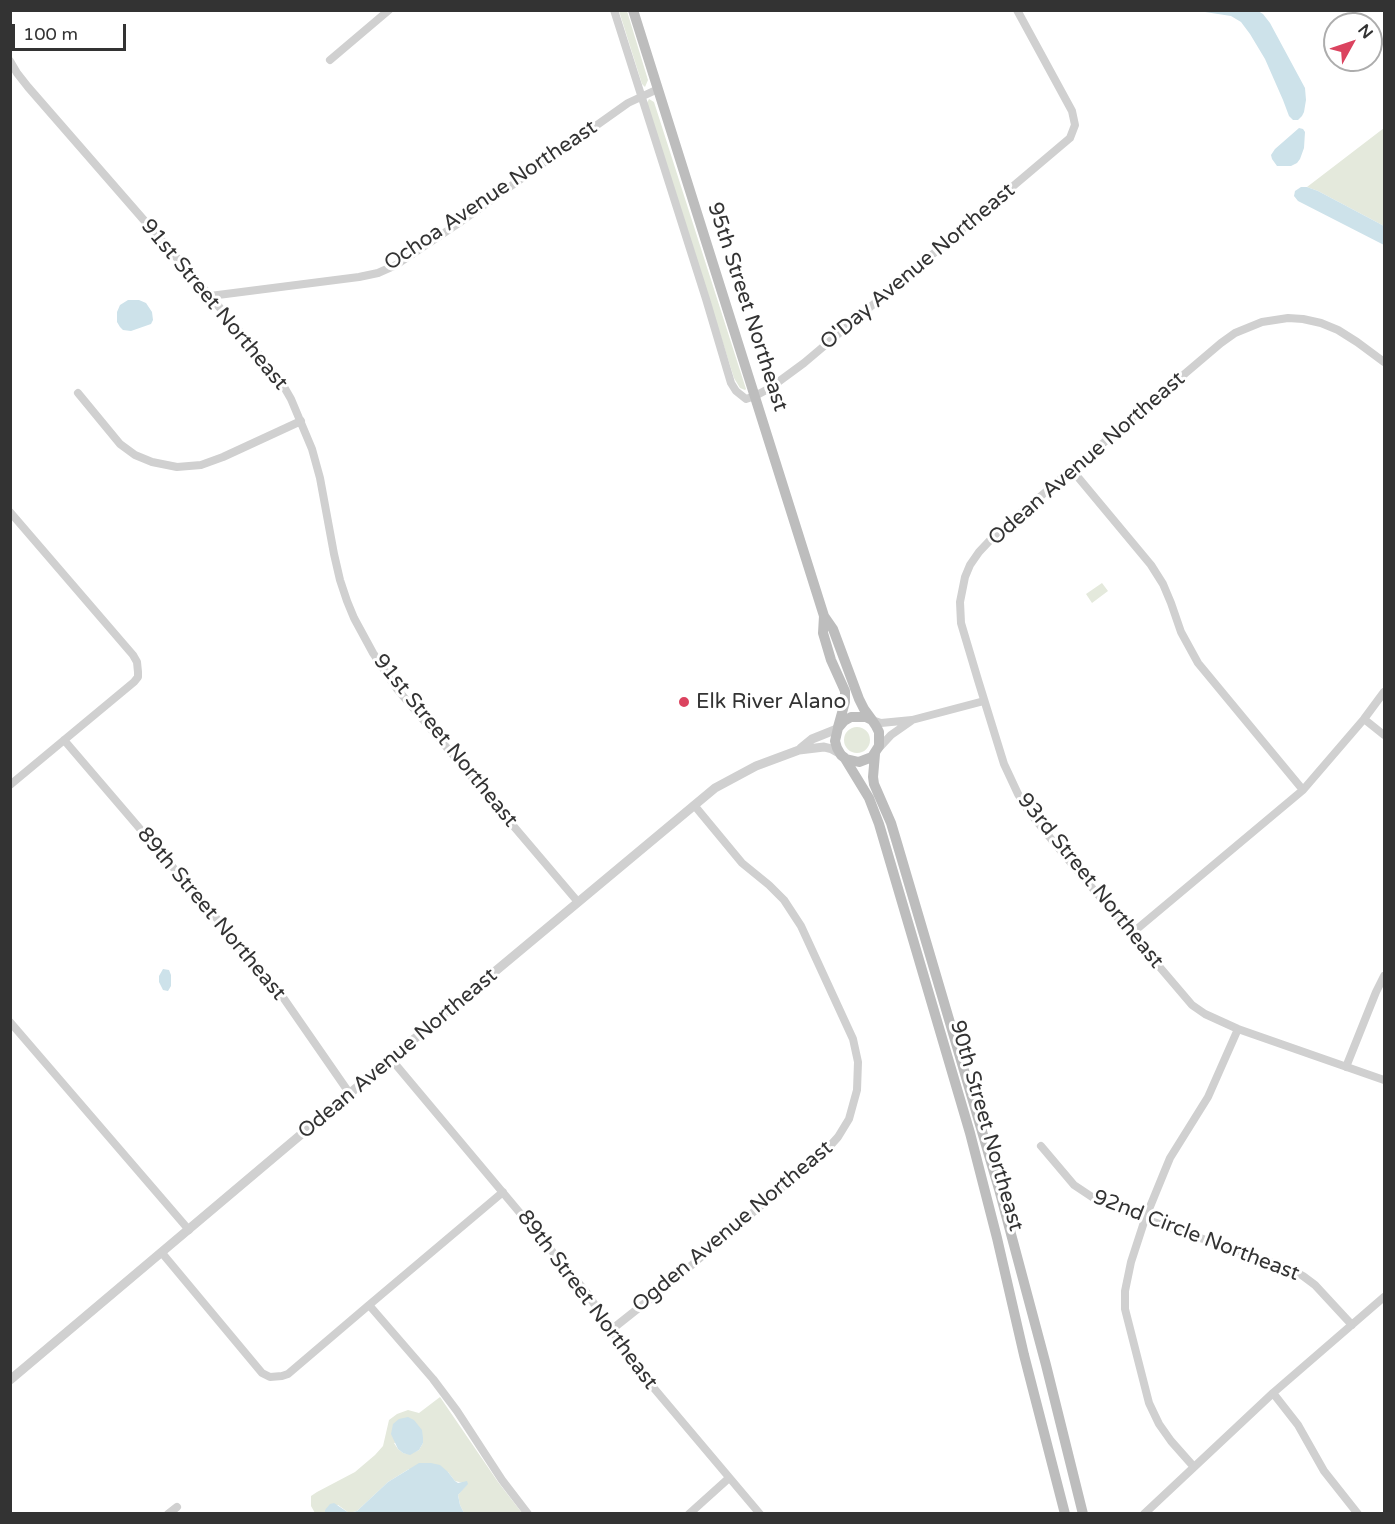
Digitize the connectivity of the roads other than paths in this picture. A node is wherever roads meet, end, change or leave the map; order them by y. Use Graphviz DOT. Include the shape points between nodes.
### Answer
graph roads {
  1 [pos="389,10"];
  2 [pos="614,10"];
  3 [pos="633,10"];
  4 [pos="1017,10"];
  5 [pos="330,60"];
  6 [pos="10,62"];
  7 [pos="658,89"];
  8 [pos="642,96"];
  9 [pos="210,296"];
  10 [pos="1384,362"];
  11 [pos="78,393"];
  12 [pos="755,396"];
  13 [pos="301,422"];
  14 [pos="1072,470"];
  15 [pos="10,512"];
  16 [pos="825,616"];
  17 [pos="1384,692"];
  18 [pos="984,701"];
  19 [pos="872,720"];
  20 [pos="912,720"];
  21 [pos="1364,720"];
  22 [pos="837,728"];
  23 [pos="1384,735"];
  24 [pos="64,740"];
  25 [pos="799,750"];
  26 [pos="875,753"];
  27 [pos="842,756"];
  28 [pos="10,785"];
  29 [pos="1304,790"];
  30 [pos="694,805"];
  31 [pos="578,902"];
  32 [pos="1131,934"];
  33 [pos="1384,976"];
  34 [pos="10,1022"];
  35 [pos="1238,1029"];
  36 [pos="391,1059"];
  37 [pos="1346,1067"];
  38 [pos="1384,1080"];
  39 [pos="350,1094"];
  40 [pos="1041,1146"];
  41 [pos="503,1191"];
  42 [pos="1145,1219"];
  43 [pos="189,1230"];
  44 [pos="162,1253"];
  45 [pos="1384,1297"];
  46 [pos="369,1305"];
  47 [pos="1352,1325"];
  48 [pos="611,1330"];
  49 [pos="10,1380"];
  50 [pos="1273,1393"];
  51 [pos="1194,1467"];
  52 [pos="729,1478"];
  53 [pos="177,1507"];
  54 [pos="168,1514"];
  55 [pos="528,1514"];
  56 [pos="689,1514"];
  57 [pos="760,1514"];
  58 [pos="1065,1514"];
  59 [pos="1083,1514"];
  60 [pos="1144,1514"];
  61 [pos="1358,1514"];
  1 -- 5 [label="street"];
  2 -- 8 [label="street"];
  3 -- 7 [label="main road, 95th Street Northeast"];
  4 -- 12 [label="street, O'Day Avenue Northeast" via="1075,118 1070,138 804,363"];
  6 -- 9 [label="street, 91st Street Northeast"];
  7 -- 8 [label="street, Ochoa Avenue Northeast"];
  7 -- 12 [label="main road, 95th Street Northeast"];
  8 -- 9 [label="street, Ochoa Avenue Northeast" via="396,266 359,278"];
  8 -- 12 [label="street" via="730,383 746,399"];
  9 -- 13 [label="street, 91st Street Northeast" via="280,380"];
  10 -- 14 [label="street, Odean Avenue Northeast" via="1321,323 1288,318 1262,322 1221,343"];
  11 -- 13 [label="street" via="120,444 152,462 177,467 201,465"];
  12 -- 16 [label="main road, 95th Street Northeast"];
  13 -- 31 [label="street, 91st Street Northeast" via="320,478 335,561 347,601 373,653 397,689"];
  14 -- 18 [label="street, Odean Avenue Northeast" via="988,542 965,577 961,623"];
  14 -- 29 [label="street" via="1151,565 1198,663"];
  15 -- 24 [label="street" via="137,662 138,677 134,682"];
  16 -- 19 [label="main road" via="859,699"];
  16 -- 22 [label="main road" via="823,633 846,697"];
  17 -- 21 [label="street"];
  18 -- 20 [label="street"];
  18 -- 32 [label="street, 93rd Street Northeast" via="1018,794 1035,820"];
  19 -- 20 [label="street"];
  19 -- 22 [label="main road" via="851,717"];
  19 -- 26 [label="main road" via="880,739"];
  20 -- 26 [label="street"];
  21 -- 23 [label="street"];
  21 -- 29 [label="street"];
  22 -- 25 [label="street, Odean Avenue Northeast" via="812,739"];
  22 -- 27 [label="main road" via="835,741"];
  24 -- 28 [label="street"];
  24 -- 39 [label="street, 89th Street Northeast" via="280,993"];
  25 -- 27 [label="street, Odean Avenue Northeast" via="824,747"];
  25 -- 30 [label="street, Odean Avenue Northeast" via="741,773"];
  26 -- 27 [label="main road" via="859,762"];
  26 -- 59 [label="main road, 90th Street Northeast" via="874,784 891,823 999,1189"];
  27 -- 58 [label="main road, 90th Street Northeast" via="869,798 879,824 970,1133"];
  29 -- 32 [label="street"];
  30 -- 31 [label="street, Odean Avenue Northeast"];
  30 -- 48 [label="street, Ogden Avenue Northeast" via="742,863 784,900 804,932 853,1039 859,1076 857,1090 849,1119 829,1147"];
  31 -- 36 [label="street, Odean Avenue Northeast"];
  32 -- 35 [label="street, 93rd Street Northeast" via="1197,1010"];
  33 -- 37 [label="street"];
  34 -- 43 [label="street"];
  35 -- 37 [label="street, 93rd Street Northeast"];
  35 -- 42 [label="street" via="1208,1096 1170,1158"];
  36 -- 39 [label="street, Odean Avenue Northeast"];
  36 -- 41 [label="street, 89th Street Northeast"];
  37 -- 38 [label="street, 93rd Street Northeast"];
  39 -- 43 [label="street, Odean Avenue Northeast"];
  40 -- 42 [label="street, 92nd Circle Northeast" via="1074,1185 1095,1199"];
  41 -- 46 [label="street"];
  41 -- 48 [label="street, 89th Street Northeast" via="587,1293"];
  42 -- 47 [label="street, 92nd Circle Northeast" via="1290,1269 1327,1296"];
  42 -- 51 [label="street" via="1131,1262 1125,1310 1154,1414"];
  43 -- 44 [label="street, Odean Avenue Northeast"];
  44 -- 46 [label="street" via="270,1377 288,1374"];
  44 -- 49 [label="street, Odean Avenue Northeast"];
  45 -- 47 [label="street"];
  46 -- 55 [label="street" via="433,1379"];
  47 -- 50 [label="street"];
  48 -- 52 [label="street, 89th Street Northeast" via="647,1380"];
  50 -- 51 [label="street"];
  50 -- 61 [label="street" via="1298,1425 1324,1471"];
  51 -- 60 [label="street"];
  52 -- 56 [label="street"];
  52 -- 57 [label="street, 89th Street Northeast"];
  53 -- 54 [label="street"];
}
